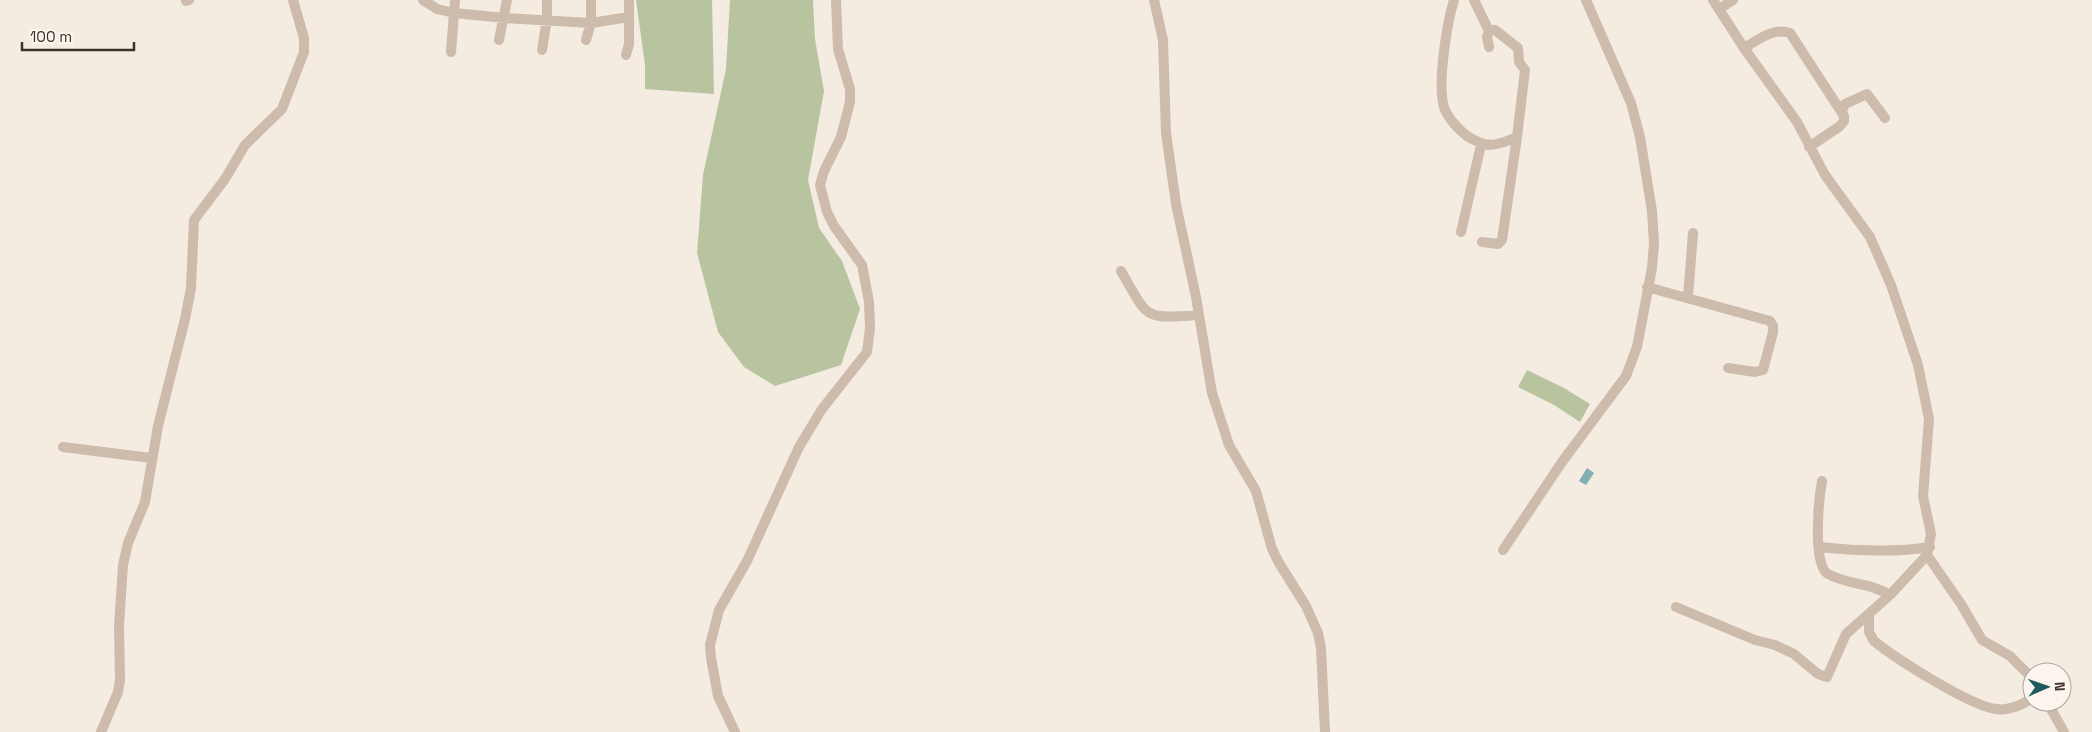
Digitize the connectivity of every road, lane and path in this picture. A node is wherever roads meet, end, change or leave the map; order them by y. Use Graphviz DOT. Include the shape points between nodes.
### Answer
graph roads {
  1 [pos="293,0"];
  2 [pos="423,0"];
  3 [pos="455,0"];
  4 [pos="507,0"];
  5 [pos="547,0"];
  6 [pos="591,0"];
  7 [pos="629,0"];
  8 [pos="836,0"];
  9 [pos="1154,0"];
  10 [pos="1454,0"];
  11 [pos="1474,0"];
  12 [pos="1586,0"];
  13 [pos="1713,0"];
  14 [pos="1733,0"];
  15 [pos="1719,9"];
  16 [pos="454,13"];
  17 [pos="505,18"];
  18 [pos="629,18"];
  19 [pos="547,19"];
  20 [pos="591,23"];
  21 [pos="1489,31"];
  22 [pos="500,40"];
  23 [pos="586,40"];
  24 [pos="1489,47"];
  25 [pos="1744,48"];
  26 [pos="542,50"];
  27 [pos="451,52"];
  28 [pos="626,55"];
  29 [pos="1842,111"];
  30 [pos="1885,118"];
  31 [pos="1516,137"];
  32 [pos="1481,145"];
  33 [pos="1809,147"];
  34 [pos="1461,232"];
  35 [pos="1693,233"];
  36 [pos="1482,242"];
  37 [pos="1120,271"];
  38 [pos="1647,286"];
  39 [pos="1688,297"];
  40 [pos="1199,315"];
  41 [pos="1728,368"];
  42 [pos="63,447"];
  43 [pos="151,458"];
  44 [pos="1822,481"];
  45 [pos="1820,547"];
  46 [pos="1503,550"];
  47 [pos="1928,551"];
  48 [pos="1890,595"];
  49 [pos="1676,607"];
  50 [pos="1869,615"];
  51 [pos="2022,668"];
  52 [pos="2022,704"];
  53 [pos="2053,712"];
  54 [pos="100,732"];
  55 [pos="734,732"];
  56 [pos="1326,732"];
  57 [pos="2064,732"];
  1 -- 43 [label="street" via="304,52 282,109 245,145 225,179 194,220 192,279 187,311"];
  2 -- 16 [label="street"];
  3 -- 16 [label="street"];
  4 -- 17 [label="street"];
  5 -- 19 [label="street"];
  6 -- 20 [label="street"];
  7 -- 18 [label="street"];
  8 -- 55 [label="street" via="838,49 850,102 841,137 820,185 834,226 862,265 869,302 867,352 822,409 800,446 760,537 716,619 710,645 711,658 718,696"];
  9 -- 40 [label="street" via="1162,40 1166,133 1176,204"];
  10 -- 32 [label="street" via="1442,94 1445,110 1453,121 1464,134"];
  11 -- 21 [label="street"];
  12 -- 38 [label="street" via="1631,103 1640,137 1654,242"];
  13 -- 15 [label="street"];
  14 -- 15 [label="street"];
  15 -- 25 [label="street"];
  16 -- 17 [label="street"];
  16 -- 27 [label="street"];
  17 -- 19 [label="street"];
  17 -- 22 [label="street"];
  18 -- 20 [label="street"];
  18 -- 28 [label="street"];
  19 -- 20 [label="street"];
  19 -- 26 [label="street"];
  20 -- 23 [label="street"];
  21 -- 24 [label="street"];
  21 -- 31 [label="street" via="1496,30 1518,48 1518,62 1526,70"];
  25 -- 29 [label="street" via="1772,33 1783,30 1790,33"];
  25 -- 33 [label="street" via="1797,122"];
  29 -- 30 [label="street" via="1845,104 1867,94"];
  29 -- 33 [label="street" via="1844,121 1840,126"];
  31 -- 32 [label="street" via="1498,145"];
  31 -- 36 [label="street" via="1502,240 1498,244"];
  32 -- 34 [label="street"];
  33 -- 47 [label="street" via="1870,237 1911,341 1926,394 1929,418 1923,496 1931,534"];
  35 -- 39 [label="street"];
  37 -- 40 [label="street" via="1141,306 1153,316"];
  38 -- 39 [label="street"];
  38 -- 46 [label="street" via="1637,347 1626,376 1562,462"];
  39 -- 41 [label="street" via="1770,321 1773,326 1763,370"];
  40 -- 56 [label="street" via="1212,393 1222,429 1256,492 1278,564 1306,606 1318,632"];
  42 -- 43 [label="street"];
  43 -- 54 [label="street" via="145,502 122,565 118,692"];
  44 -- 45 [label="street" via="1818,506"];
  45 -- 47 [label="street"];
  45 -- 48 [label="street" via="1826,573 1878,587"];
  47 -- 48 [label="street"];
  47 -- 51 [label="street" via="1982,640 2010,656"];
  48 -- 50 [label="street"];
  49 -- 50 [label="street" via="1794,654 1818,674 1827,677 1846,634"];
  50 -- 52 [label="street" via="1869,632 1874,641 1945,686 1994,709 2004,710"];
  53 -- 57 [label="street"];
}
